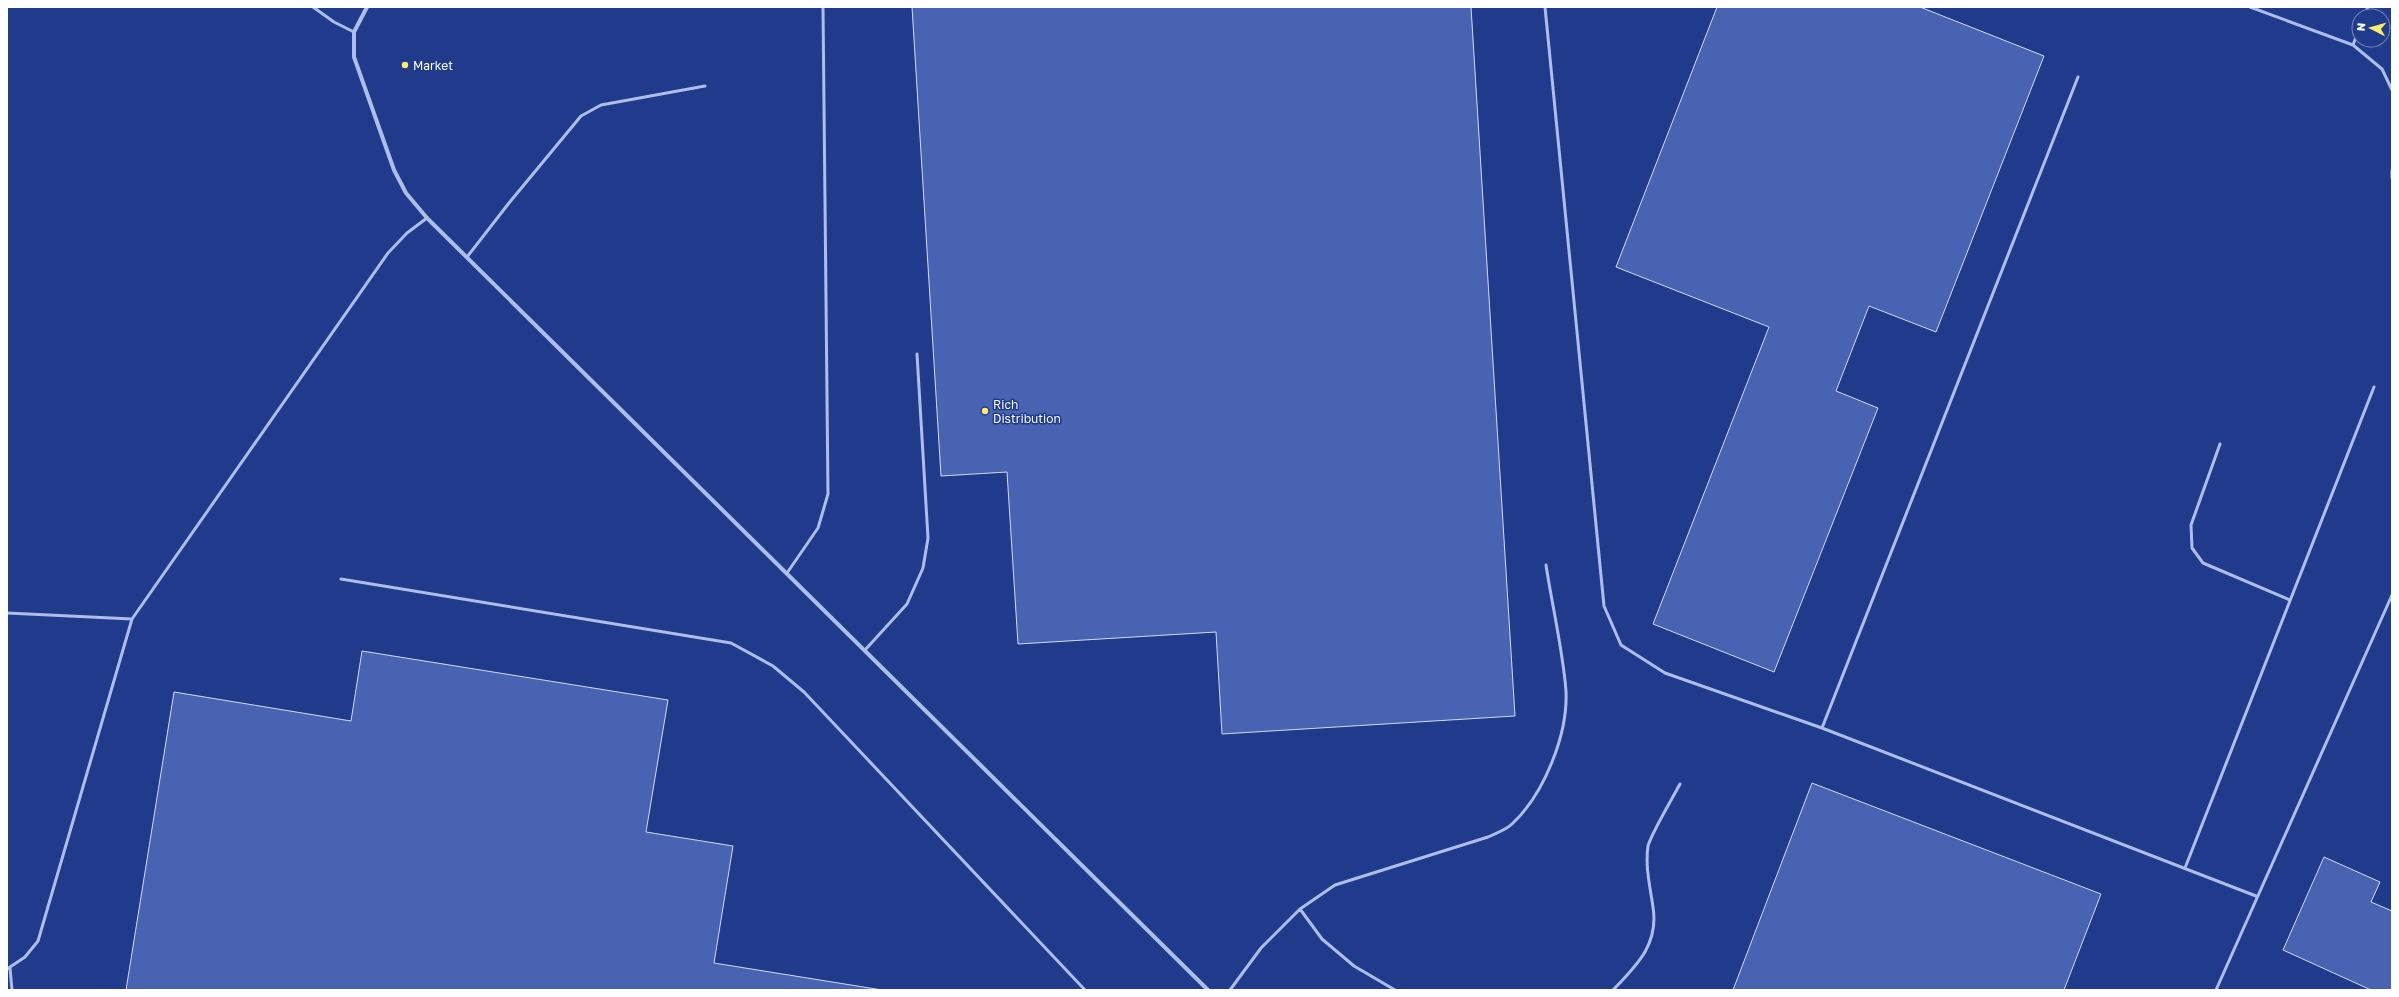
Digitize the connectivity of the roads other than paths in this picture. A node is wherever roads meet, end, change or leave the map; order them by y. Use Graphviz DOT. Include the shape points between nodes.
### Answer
graph roads {
  1 [pos="313,7"];
  2 [pos="367,7"];
  3 [pos="823,7"];
  4 [pos="1546,7"];
  5 [pos="2250,7"];
  6 [pos="354,32"];
  7 [pos="2351,44"];
  8 [pos="2357,48"];
  9 [pos="2078,77"];
  10 [pos="705,86"];
  11 [pos="2392,90"];
  12 [pos="2392,170"];
  13 [pos="2392,178"];
  14 [pos="427,218"];
  15 [pos="467,257"];
  16 [pos="917,354"];
  17 [pos="2374,387"];
  18 [pos="2220,444"];
  19 [pos="1546,564"];
  20 [pos="787,573"];
  21 [pos="341,579"];
  22 [pos="2392,595"];
  23 [pos="2290,600"];
  24 [pos="7,613"];
  25 [pos="132,619"];
  26 [pos="865,650"];
  27 [pos="1822,728"];
  28 [pos="1680,784"];
  29 [pos="2185,868"];
  30 [pos="2256,896"];
  31 [pos="1300,909"];
  32 [pos="8,968"];
  33 [pos="12,990"];
  34 [pos="1085,990"];
  35 [pos="1208,990"];
  36 [pos="1230,990"];
  37 [pos="1395,990"];
  38 [pos="1613,990"];
  39 [pos="2216,990"];
  1 -- 6 [label="lane"];
  2 -- 6 [label="street"];
  3 -- 20 [label="lane" via="828,494 818,528"];
  4 -- 27 [label="lane" via="1604,606 1621,645 1665,673"];
  5 -- 7 [label="lane"];
  6 -- 14 [label="street" via="354,57 394,170 406,193"];
  8 -- 11 [label="lane" via="2382,69"];
  9 -- 27 [label="lane"];
  10 -- 15 [label="lane" via="601,105 581,116"];
  12 -- 13 [label="lane"];
  14 -- 15 [label="street"];
  14 -- 25 [label="lane" via="407,233 388,253"];
  15 -- 20 [label="street"];
  16 -- 26 [label="lane" via="928,538 923,568 907,604"];
  17 -- 23 [label="lane"];
  18 -- 23 [label="lane" via="2191,525 2192,548 2203,563"];
  19 -- 31 [label="lane" via="1566,692 1564,724 1548,775 1530,801 1512,825 1488,838 1335,885"];
  20 -- 26 [label="street"];
  21 -- 34 [label="lane" via="737,646 773,666 804,692"];
  22 -- 30 [label="lane"];
  23 -- 29 [label="lane"];
  24 -- 25 [label="lane"];
  25 -- 32 [label="lane" via="38,941 25,957"];
  26 -- 35 [label="street"];
  27 -- 29 [label="lane"];
  28 -- 38 [label="lane" via="1648,845 1647,873 1654,908 1653,938 1637,965"];
  29 -- 30 [label="lane"];
  30 -- 39 [label="lane"];
  31 -- 36 [label="lane" via="1261,948"];
  31 -- 37 [label="lane" via="1322,940 1354,966"];
  32 -- 33 [label="lane"];
}
